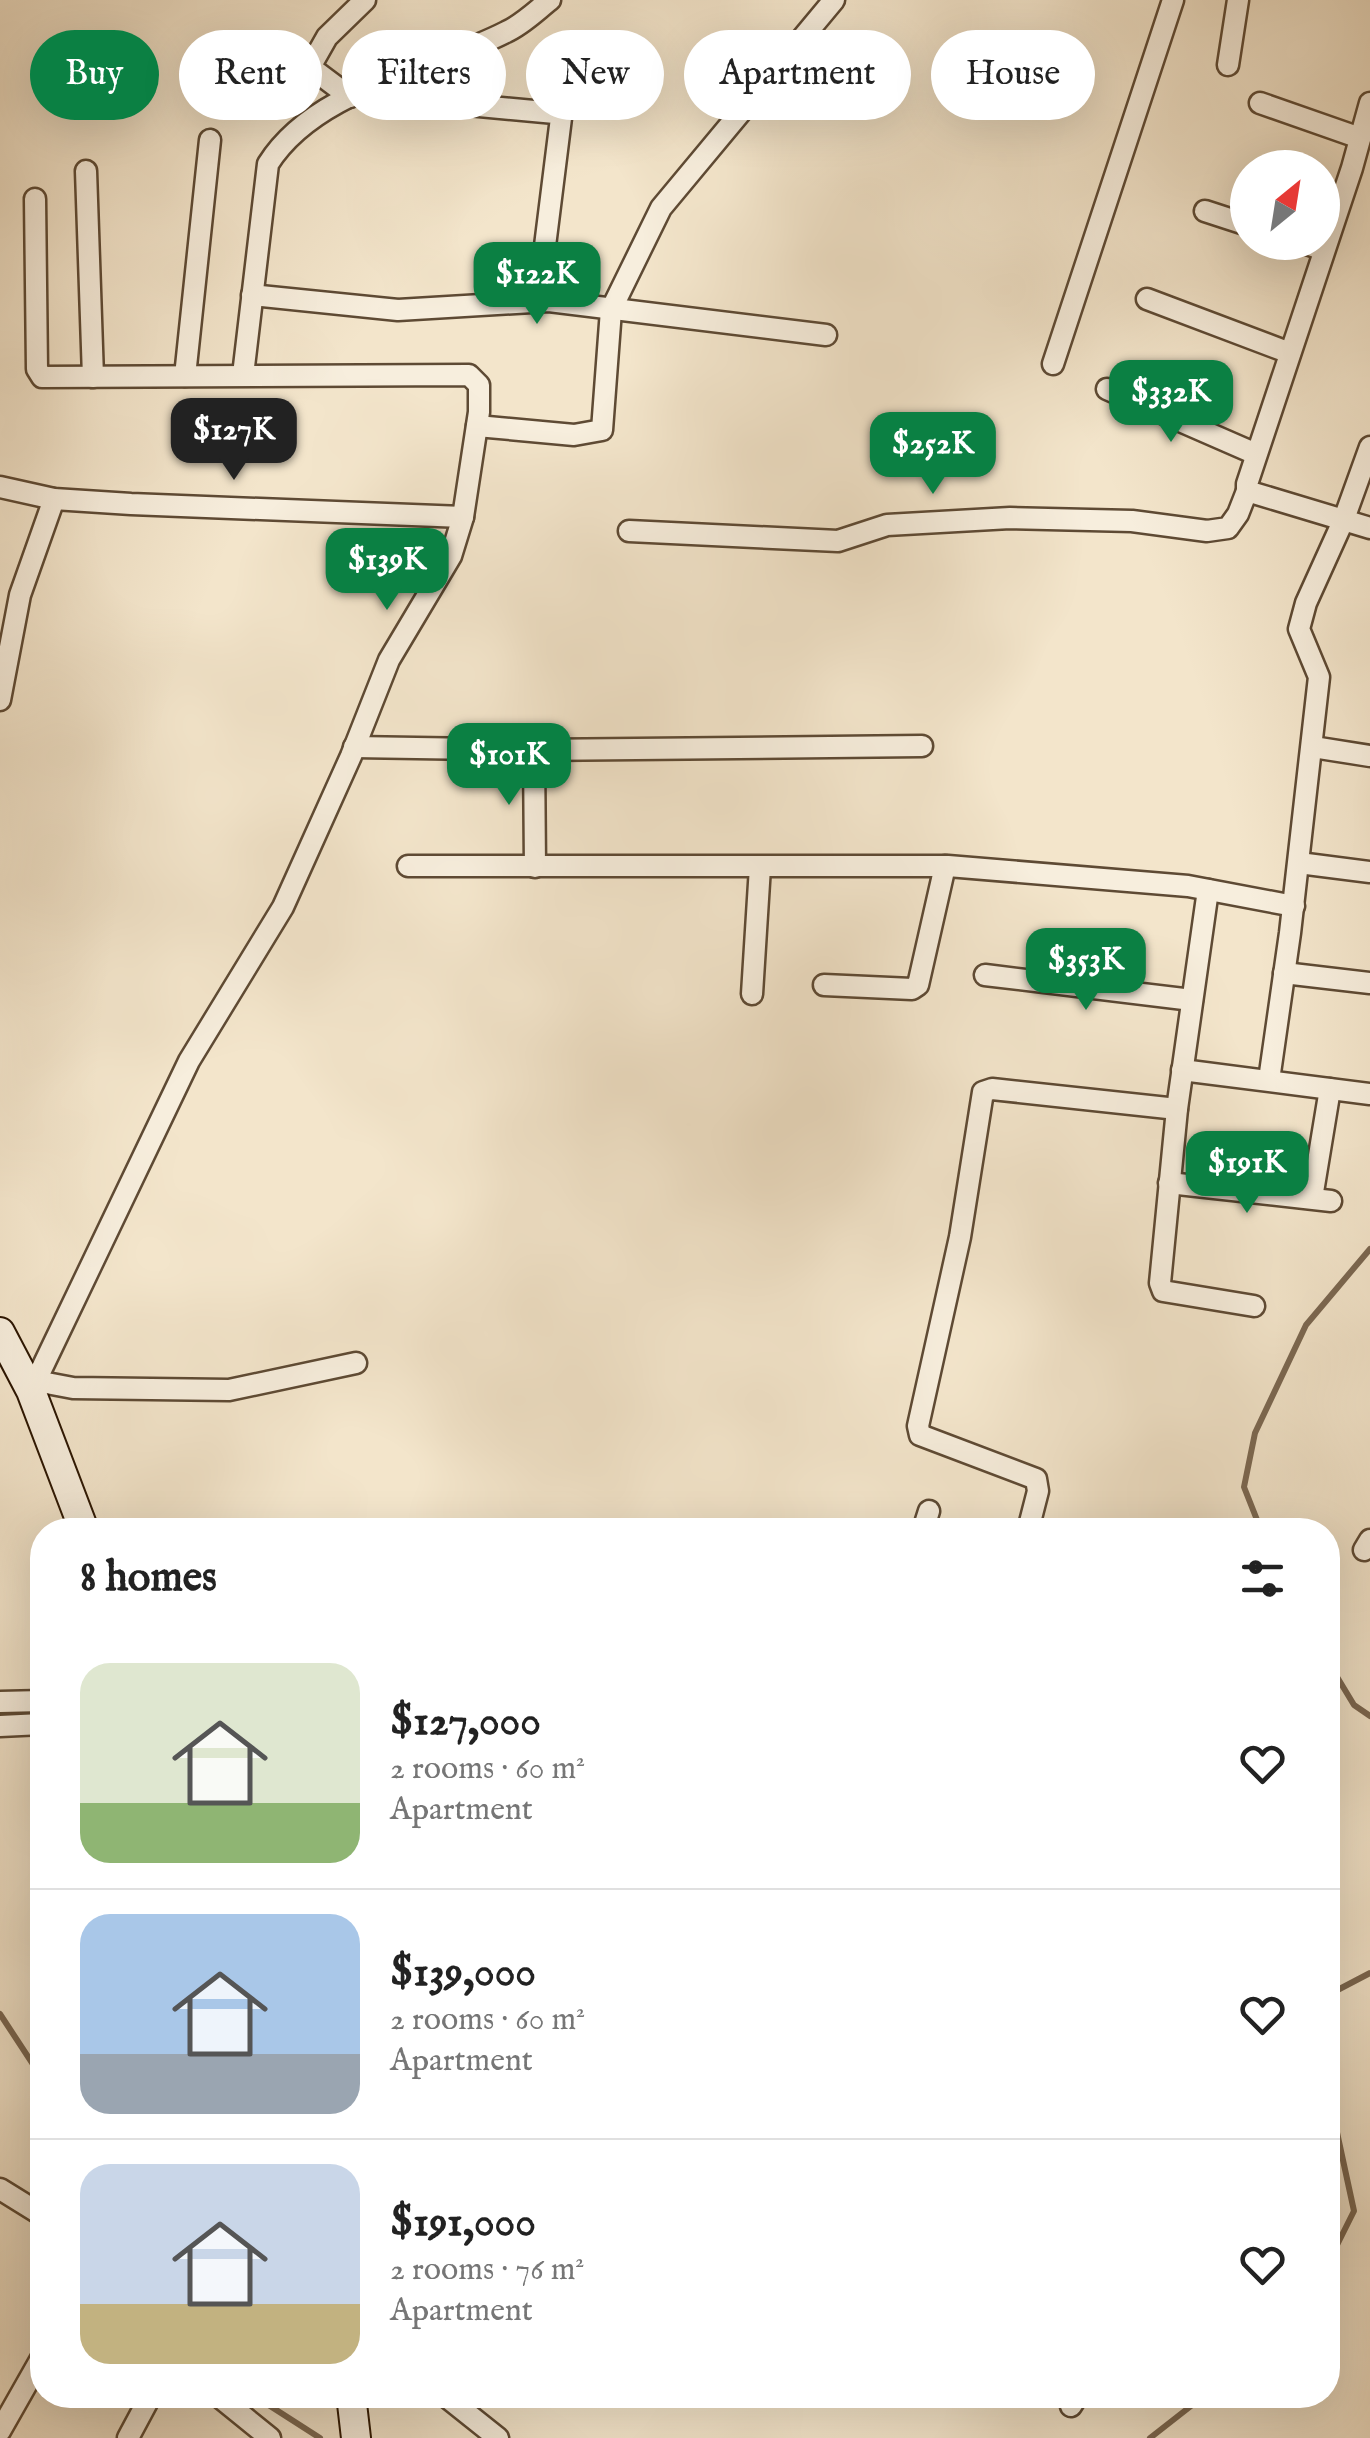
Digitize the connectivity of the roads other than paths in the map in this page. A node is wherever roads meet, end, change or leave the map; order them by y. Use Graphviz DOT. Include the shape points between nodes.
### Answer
graph roads {
  1 [pos="365,0"];
  2 [pos="550,0"];
  3 [pos="834,0"];
  4 [pos="1174,0"];
  5 [pos="1238,0"];
  6 [pos="506,33"];
  7 [pos="1228,65"];
  8 [pos="342,91"];
  9 [pos="342,102"];
  10 [pos="1260,103"];
  11 [pos="1370,103"];
  12 [pos="506,108"];
  13 [pos="1360,138"];
  14 [pos="210,140"];
  15 [pos="86,172"];
  16 [pos="36,198"];
  17 [pos="1340,200"];
  18 [pos="1205,211"];
  19 [pos="1230,219"];
  20 [pos="1321,260"];
  21 [pos="252,295"];
  22 [pos="1147,299"];
  23 [pos="538,302"];
  24 [pos="611,310"];
  25 [pos="826,335"];
  26 [pos="1290,353"];
  27 [pos="1053,364"];
  28 [pos="243,375"];
  29 [pos="186,376"];
  30 [pos="94,377"];
  31 [pos="1107,390"];
  32 [pos="477,426"];
  33 [pos="1370,447"];
  34 [pos="1256,454"];
  35 [pos="0,488"];
  36 [pos="1248,491"];
  37 [pos="54,498"];
  38 [pos="463,517"];
  39 [pos="1344,519"];
  40 [pos="1370,528"];
  41 [pos="629,531"];
  42 [pos="0,700"];
  43 [pos="922,746"];
  44 [pos="354,747"];
  45 [pos="1313,748"];
  46 [pos="534,750"];
  47 [pos="1370,756"];
  48 [pos="1299,864"];
  49 [pos="408,866"];
  50 [pos="945,866"];
  51 [pos="535,867"];
  52 [pos="760,867"];
  53 [pos="1370,872"];
  54 [pos="1208,890"];
  55 [pos="1294,906"];
  56 [pos="1284,973"];
  57 [pos="985,976"];
  58 [pos="1370,983"];
  59 [pos="824,985"];
  60 [pos="752,994"];
  61 [pos="1192,1000"];
  62 [pos="1182,1070"];
  63 [pos="1269,1080"];
  64 [pos="1330,1088"];
  65 [pos="1370,1094"];
  66 [pos="1177,1109"];
  67 [pos="1170,1183"];
  68 [pos="1254,1306"];
  69 [pos="0,1332"];
  70 [pos="356,1363"];
  71 [pos="34,1386"];
  72 [pos="80,1518"];
  73 [pos="1031,1518"];
  74 [pos="30,1701"];
  75 [pos="0,1702"];
  76 [pos="30,1725"];
  77 [pos="0,1726"];
  78 [pos="0,2189"];
  79 [pos="30,2208"];
  80 [pos="30,2378"];
  81 [pos="144,2408"];
  82 [pos="231,2408"];
  83 [pos="353,2408"];
  84 [pos="460,2408"];
  85 [pos="0,2431"];
  86 [pos="261,2435"];
  87 [pos="128,2438"];
  88 [pos="356,2438"];
  89 [pos="498,2438"];
  1 -- 8 [label="street" via="327,37 310,67"];
  2 -- 6 [label="street"];
  3 -- 24 [label="street" via="661,208"];
  4 -- 27 [label="street"];
  5 -- 7 [label="street"];
  9 -- 21 [label="street" via="307,122 268,164"];
  10 -- 13 [label="street"];
  11 -- 13 [label="street"];
  12 -- 23 [label="street" via="561,118"];
  13 -- 17 [label="street"];
  14 -- 29 [label="street"];
  15 -- 30 [label="street"];
  16 -- 30 [label="street" via="37,368 42,377"];
  18 -- 19 [label="street"];
  20 -- 26 [label="street"];
  21 -- 23 [label="street" via="398,310"];
  21 -- 28 [label="street"];
  22 -- 26 [label="street"];
  23 -- 24 [label="street"];
  24 -- 25 [label="street"];
  24 -- 32 [label="street" via="602,430 574,435"];
  26 -- 34 [label="street"];
  28 -- 29 [label="street"];
  28 -- 32 [label="street" via="469,375 479,386"];
  29 -- 30 [label="street"];
  31 -- 34 [label="street"];
  32 -- 38 [label="street"];
  33 -- 39 [label="street"];
  34 -- 36 [label="street"];
  35 -- 37 [label="street"];
  36 -- 39 [label="street"];
  36 -- 41 [label="street" via="1228,528 1207,531 1132,521 1010,518 887,525 838,541"];
  37 -- 38 [label="street"];
  37 -- 42 [label="street" via="20,595"];
  38 -- 44 [label="street" via="452,556 389,660"];
  39 -- 40 [label="street"];
  39 -- 45 [label="street" via="1299,629 1320,677"];
  43 -- 46 [label="street"];
  44 -- 46 [label="street"];
  44 -- 71 [label="street" via="283,908 189,1061"];
  45 -- 47 [label="street"];
  45 -- 48 [label="street"];
  46 -- 51 [label="street"];
  48 -- 53 [label="street"];
  48 -- 55 [label="street"];
  49 -- 51 [label="street"];
  50 -- 52 [label="street"];
  50 -- 54 [label="street"];
  50 -- 59 [label="street" via="918,985"];
  51 -- 52 [label="street"];
  52 -- 60 [label="street"];
  54 -- 55 [label="street"];
  54 -- 61 [label="street"];
  55 -- 56 [label="street"];
  56 -- 58 [label="street"];
  56 -- 63 [label="street"];
  57 -- 61 [label="street"];
  61 -- 62 [label="street"];
  62 -- 63 [label="street"];
  62 -- 66 [label="street"];
  63 -- 64 [label="street"];
  64 -- 65 [label="street"];
  64 -- 67 [label="street" via="1322,1200"];
  66 -- 67 [label="street"];
  66 -- 73 [label="street" via="983,1092 960,1237 918,1426 920,1435 1032,1475 1038,1491"];
  67 -- 68 [label="street" via="1163,1292"];
  69 -- 71 [label="main road"];
  70 -- 71 [label="street" via="229,1390"];
  71 -- 72 [label="main road"];
  74 -- 75 [label="street"];
  76 -- 77 [label="street"];
  78 -- 79 [label="street"];
  80 -- 85 [label="street"];
  81 -- 87 [label="street"];
  82 -- 86 [label="street"];
  83 -- 88 [label="main road"];
  84 -- 89 [label="street"];
}
